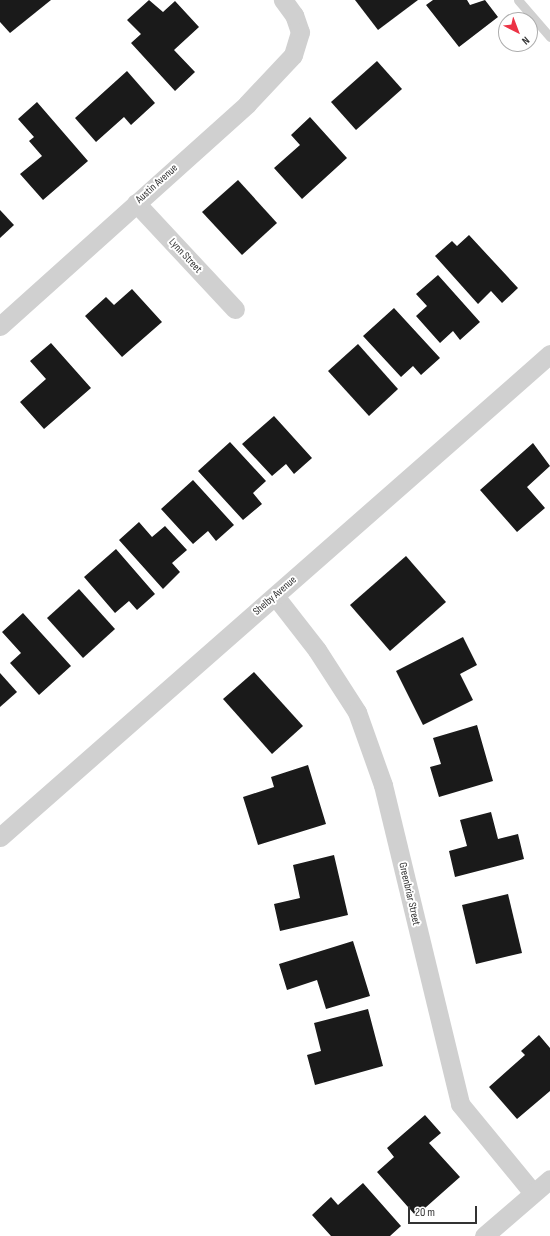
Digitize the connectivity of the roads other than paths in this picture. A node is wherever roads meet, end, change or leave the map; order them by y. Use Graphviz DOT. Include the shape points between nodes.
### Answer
graph roads {
  1 [pos="283,0"];
  2 [pos="518,0"];
  3 [pos="550,37"];
  4 [pos="136,203"];
  5 [pos="235,308"];
  6 [pos="0,326"];
  7 [pos="547,364"];
  8 [pos="275,596"];
  9 [pos="0,838"];
  10 [pos="550,1179"];
  11 [pos="533,1193"];
  12 [pos="484,1236"];
  1 -- 4 [label="street, Austin Avenue" via="294,15 300,32 293,55 247,104"];
  2 -- 3 [label="lane"];
  4 -- 5 [label="street, Lynn Street"];
  4 -- 6 [label="street, Austin Avenue"];
  7 -- 8 [label="street, Shelby Avenue"];
  8 -- 9 [label="street, Shelby Avenue"];
  8 -- 11 [label="street, Greenbriar Street" via="317,650 357,712 383,785 460,1104"];
  10 -- 11 [label="street"];
  11 -- 12 [label="street"];
}
